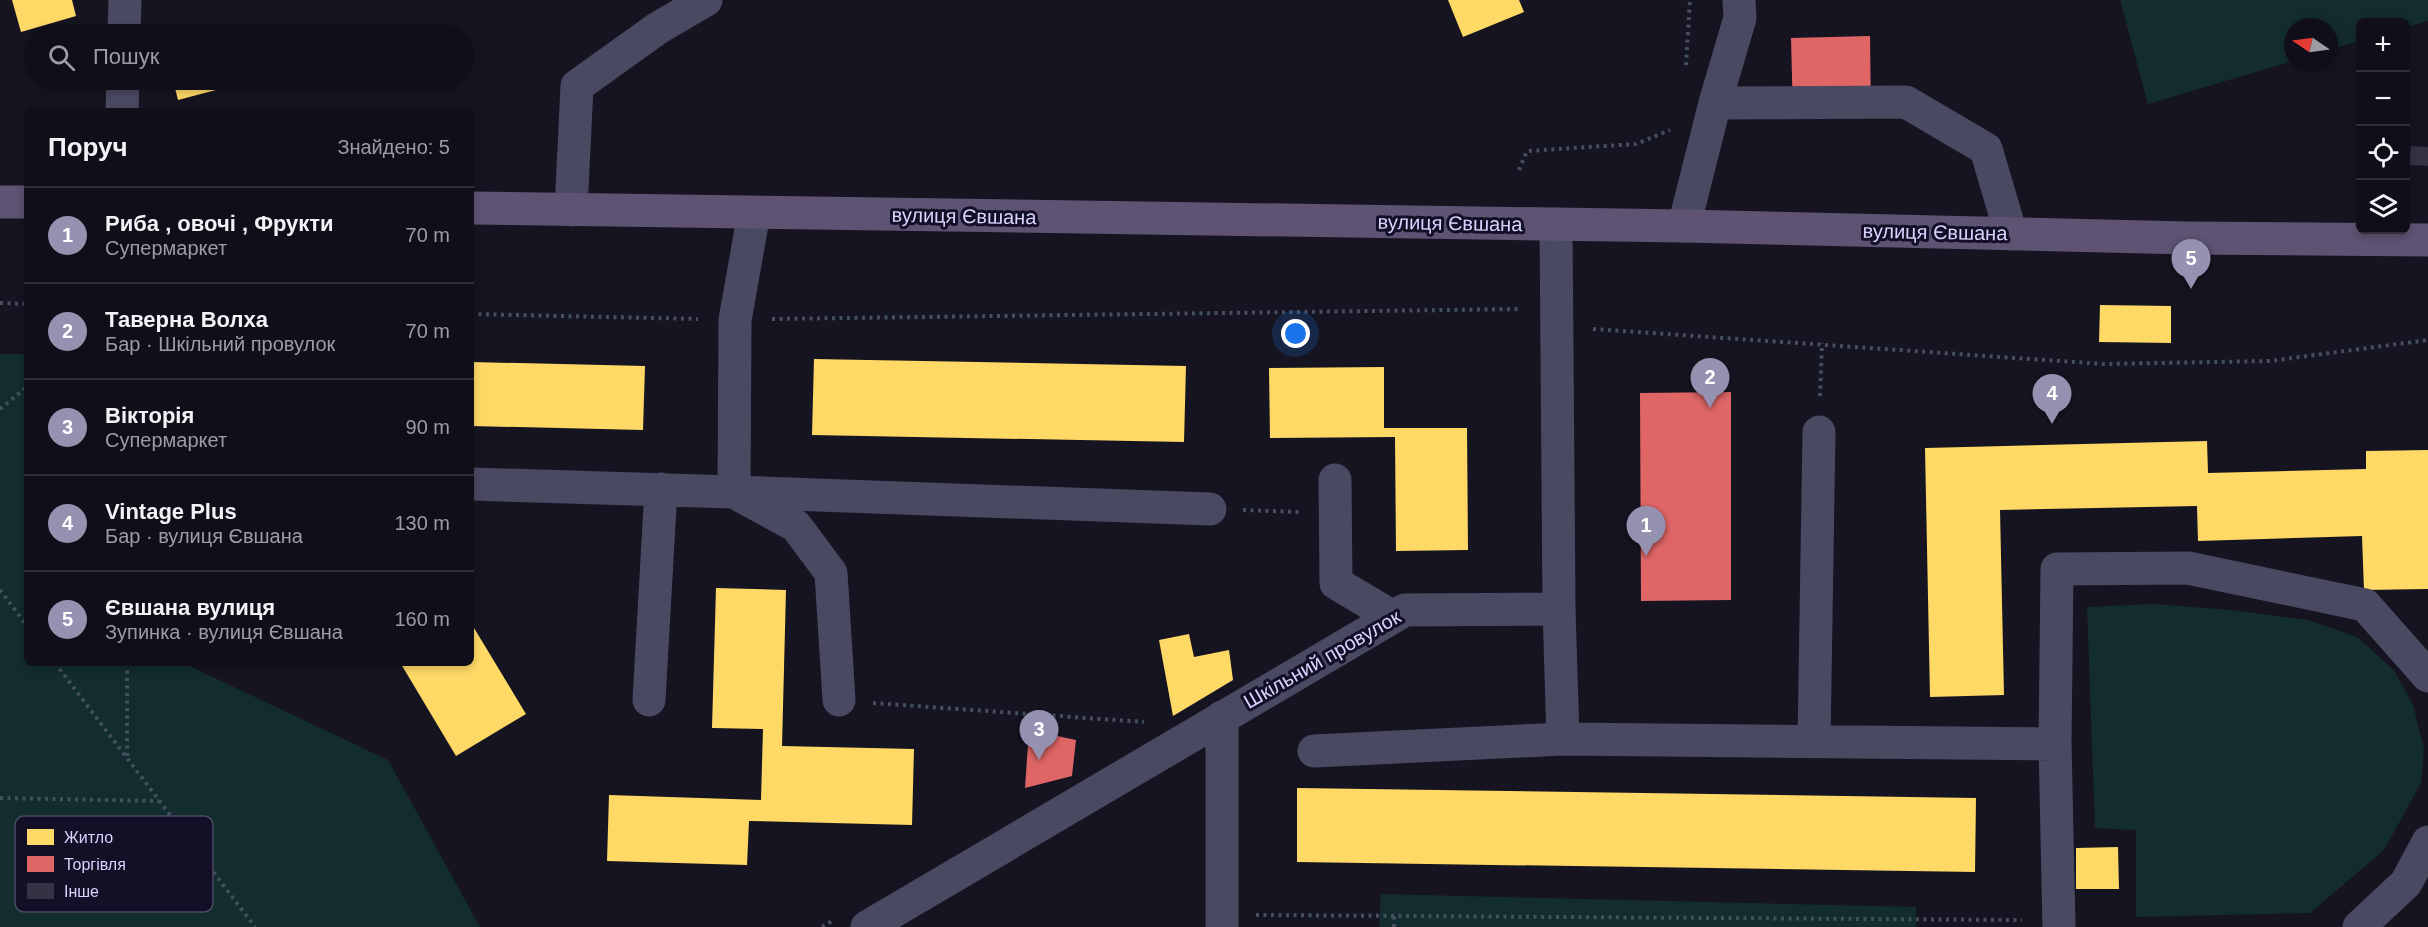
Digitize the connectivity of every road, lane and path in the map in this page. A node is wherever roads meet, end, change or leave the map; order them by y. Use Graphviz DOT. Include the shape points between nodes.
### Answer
graph roads {
  1 [pos="125,0"];
  2 [pos="706,0"];
  3 [pos="1690,0"];
  4 [pos="1739,0"];
  5 [pos="124,24"];
  6 [pos="1686,68"];
  7 [pos="123,90"];
  8 [pos="1714,103"];
  9 [pos="122,108"];
  10 [pos="1673,129"];
  11 [pos="1519,170"];
  12 [pos="0,202"];
  13 [pos="24,202"];
  14 [pos="474,208"];
  15 [pos="571,210"];
  16 [pos="754,213"];
  17 [pos="1556,224"];
  18 [pos="1684,226"];
  19 [pos="2011,234"];
  20 [pos="2428,240"];
  21 [pos="0,303"];
  22 [pos="24,304"];
  23 [pos="474,314"];
  24 [pos="735,320"];
  25 [pos="1557,326"];
  26 [pos="2428,340"];
  27 [pos="1822,343"];
  28 [pos="24,389"];
  29 [pos="0,409"];
  30 [pos="1819,432"];
  31 [pos="1335,480"];
  32 [pos="474,484"];
  33 [pos="661,489"];
  34 [pos="734,492"];
  35 [pos="1210,509"];
  36 [pos="1335,514"];
  37 [pos="0,590"];
  38 [pos="1559,609"];
  39 [pos="1393,617"];
  40 [pos="24,622"];
  41 [pos="57,666"];
  42 [pos="127,666"];
  43 [pos="2428,676"];
  44 [pos="649,700"];
  45 [pos="838,700"];
  46 [pos="1222,717"];
  47 [pos="1151,722"];
  48 [pos="1563,739"];
  49 [pos="1814,741"];
  50 [pos="2055,744"];
  51 [pos="1314,751"];
  52 [pos="127,758"];
  53 [pos="0,798"];
  54 [pos="159,801"];
  55 [pos="170,816"];
  56 [pos="2428,842"];
  57 [pos="213,872"];
  58 [pos="1394,916"];
  59 [pos="1222,921"];
  60 [pos="2059,923"];
  61 [pos="255,927"];
  62 [pos="867,927"];
  63 [pos="1394,927"];
  64 [pos="2360,927"];
  1 -- 5 [label="street"];
  2 -- 15 [label="street" via="658,28 577,86"];
  3 -- 6 [label="path"];
  4 -- 8 [label="street" via="1740,18"];
  7 -- 9 [label="street"];
  8 -- 18 [label="street"];
  8 -- 19 [label="street" via="1906,102 1986,149"];
  10 -- 11 [label="path" via="1636,144 1527,151"];
  12 -- 13 [label="main road"];
  14 -- 15 [label="main road, вулиця Євшана"];
  15 -- 16 [label="main road, вулиця Євшана"];
  16 -- 17 [label="main road, вулиця Євшана"];
  16 -- 24 [label="street"];
  17 -- 18 [label="main road, вулиця Євшана"];
  17 -- 25 [label="street"];
  18 -- 19 [label="main road, вулиця Євшана"];
  19 -- 20 [label="main road, вулиця Євшана"];
  21 -- 22 [label="path"];
  23 -- 24 [label="path"];
  24 -- 25 [label="path" via="1521,309"];
  24 -- 34 [label="street"];
  25 -- 27 [label="path"];
  25 -- 38 [label="street"];
  26 -- 27 [label="path" via="2270,361 2103,364"];
  27 -- 30 [label="path"];
  28 -- 29 [label="path"];
  30 -- 49 [label="street"];
  31 -- 36 [label="street"];
  32 -- 33 [label="street"];
  33 -- 34 [label="street"];
  33 -- 44 [label="street"];
  34 -- 35 [label="street"];
  34 -- 45 [label="street" via="796,526 831,573"];
  35 -- 36 [label="path"];
  36 -- 39 [label="street" via="1336,583"];
  37 -- 40 [label="path"];
  38 -- 39 [label="street, Шкільний провулок" via="1405,610"];
  38 -- 48 [label="street"];
  39 -- 46 [label="street, Шкільний провулок"];
  41 -- 52 [label="path"];
  42 -- 52 [label="path"];
  43 -- 50 [label="street" via="2365,605 2188,568 2057,569"];
  45 -- 47 [label="path"];
  46 -- 59 [label="street"];
  46 -- 62 [label="street, Шкільний провулок"];
  48 -- 49 [label="street"];
  48 -- 51 [label="street"];
  49 -- 50 [label="street"];
  50 -- 60 [label="street"];
  52 -- 54 [label="path"];
  53 -- 54 [label="path"];
  54 -- 55 [label="path"];
  56 -- 64 [label="street" via="2406,883"];
  57 -- 61 [label="path"];
  58 -- 59 [label="path"];
  58 -- 60 [label="path"];
  58 -- 63 [label="path"];
}
